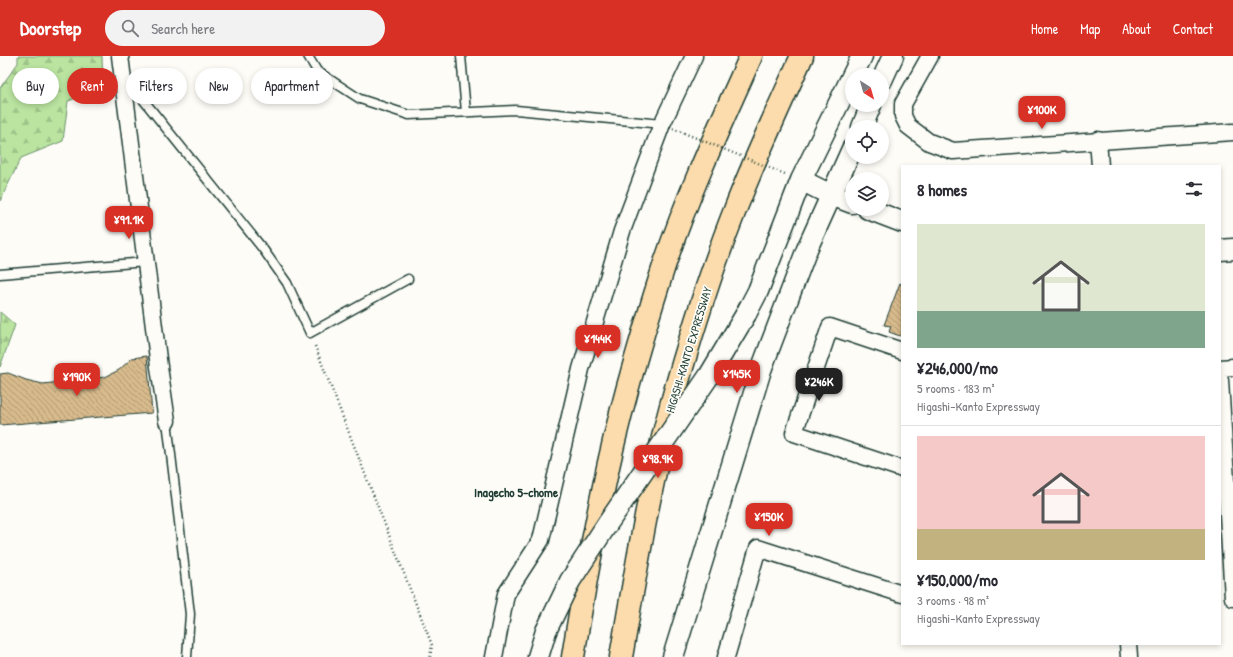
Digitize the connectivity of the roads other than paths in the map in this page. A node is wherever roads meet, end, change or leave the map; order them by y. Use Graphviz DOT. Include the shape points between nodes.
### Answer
graph roads {
  1 [pos="120,56"];
  2 [pos="308,56"];
  3 [pos="461,56"];
  4 [pos="694,56"];
  5 [pos="751,56"];
  6 [pos="802,56"];
  7 [pos="862,56"];
  8 [pos="893,56"];
  9 [pos="930,56"];
  10 [pos="888,68"];
  11 [pos="122,73"];
  12 [pos="466,112"];
  13 [pos="666,126"];
  14 [pos="1233,132"];
  15 [pos="1098,140"];
  16 [pos="845,164"];
  17 [pos="1100,165"];
  18 [pos="793,177"];
  19 [pos="831,195"];
  20 [pos="845,200"];
  21 [pos="886,216"];
  22 [pos="901,222"];
  23 [pos="1233,249"];
  24 [pos="1221,250"];
  25 [pos="146,262"];
  26 [pos="0,274"];
  27 [pos="408,278"];
  28 [pos="901,351"];
  29 [pos="1233,367"];
  30 [pos="1221,368"];
  31 [pos="1221,397"];
  32 [pos="167,421"];
  33 [pos="901,469"];
  34 [pos="901,594"];
  35 [pos="1233,598"];
  36 [pos="1128,645"];
  37 [pos="186,657"];
  38 [pos="494,657"];
  39 [pos="538,657"];
  40 [pos="573,657"];
  41 [pos="621,657"];
  42 [pos="673,657"];
  43 [pos="727,657"];
  44 [pos="1129,657"];
  1 -- 11 [label="street"];
  2 -- 12 [label="lane" via="317,71 360,99 409,115"];
  3 -- 12 [label="lane"];
  4 -- 13 [label="street"];
  5 -- 40 [label="highway" via="693,188 642,336 604,486"];
  6 -- 41 [label="highway, HIGASHI-KANTO EXPRESSWAY" via="735,210 709,280 690,342 653,480"];
  7 -- 18 [label="street"];
  8 -- 10 [label="street"];
  9 -- 15 [label="street" via="903,104 903,116 908,126 929,142 953,150"];
  11 -- 25 [label="street"];
  11 -- 27 [label="lane" via="263,249 287,283 310,333"];
  12 -- 13 [label="lane" via="516,110"];
  13 -- 38 [label="street" via="622,231 581,369 541,540 506,594"];
  14 -- 15 [label="street"];
  15 -- 17 [label="street"];
  16 -- 19 [label="street"];
  18 -- 19 [label="street"];
  18 -- 39 [label="street, bridge" via="758,291 746,314 709,376 570,581 546,631"];
  19 -- 20 [label="street"];
  19 -- 42 [label="street" via="807,249 761,370"];
  21 -- 22 [label="street"];
  23 -- 24 [label="street"];
  25 -- 26 [label="lane"];
  25 -- 32 [label="street"];
  28 -- 33 [label="street" via="830,327 794,433"];
  29 -- 30 [label="street"];
  31 -- 35 [label="street"];
  32 -- 37 [label="lane" via="190,614"];
  34 -- 43 [label="street" via="758,548"];
  36 -- 44 [label="street"];
}
